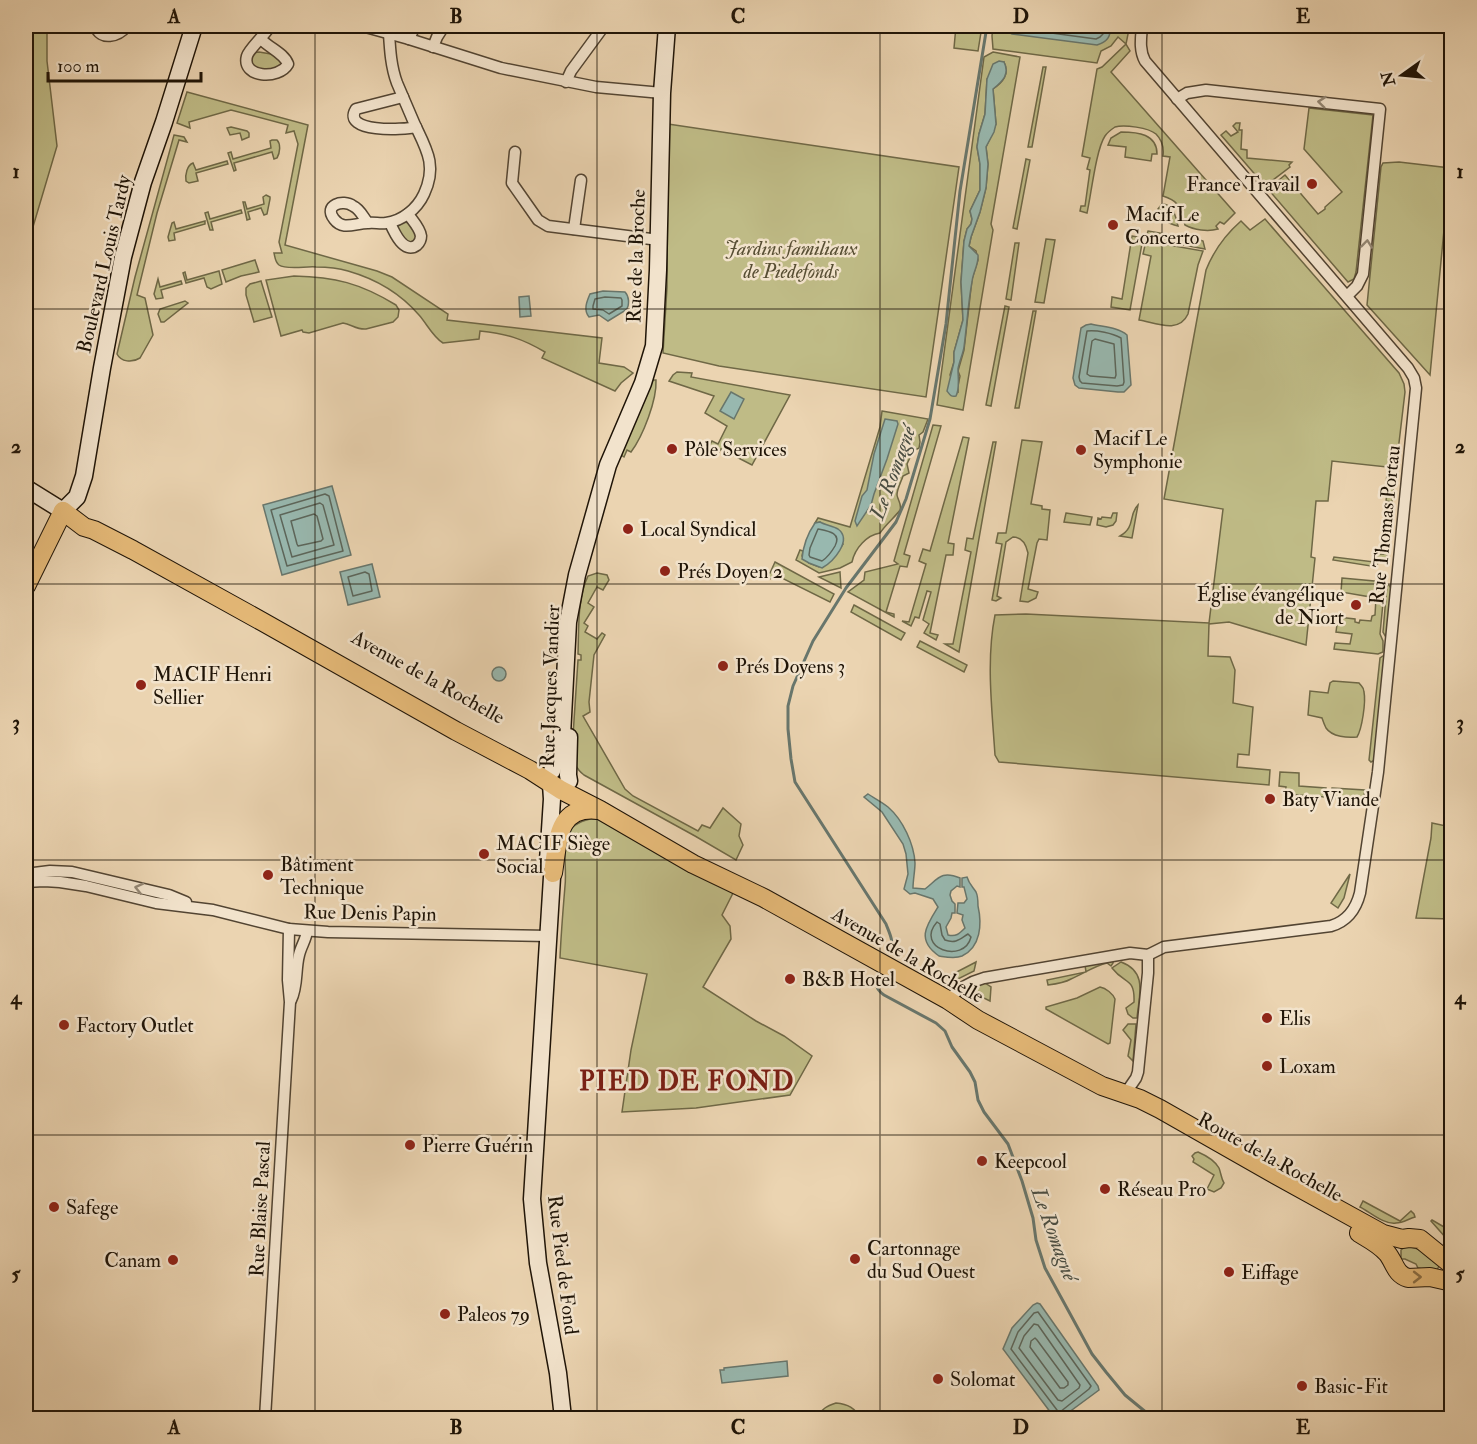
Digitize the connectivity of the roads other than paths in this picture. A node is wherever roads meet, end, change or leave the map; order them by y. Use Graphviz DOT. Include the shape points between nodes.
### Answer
graph roads {
  1 [pos="95,26"];
  2 [pos="127,26"];
  3 [pos="194,26"];
  4 [pos="270,26"];
  5 [pos="362,26"];
  6 [pos="415,26"];
  7 [pos="444,26"];
  8 [pos="604,26"];
  9 [pos="667,26"];
  10 [pos="1142,26"];
  11 [pos="389,33"];
  12 [pos="261,39"];
  13 [pos="409,39"];
  14 [pos="433,47"];
  15 [pos="566,82"];
  16 [pos="662,93"];
  17 [pos="403,97"];
  18 [pos="1177,99"];
  19 [pos="416,128"];
  20 [pos="515,152"];
  21 [pos="581,180"];
  22 [pos="408,214"];
  23 [pos="368,223"];
  24 [pos="390,223"];
  25 [pos="574,229"];
  26 [pos="658,240"];
  27 [pos="1347,296"];
  28 [pos="604,478"];
  29 [pos="26,488"];
  30 [pos="63,511"];
  31 [pos="26,586"];
  32 [pos="561,783"];
  33 [pos="600,810"];
  34 [pos="553,873"];
  35 [pos="26,874"];
  36 [pos="26,882"];
  37 [pos="764,898"];
  38 [pos="194,907"];
  39 [pos="550,913"];
  40 [pos="289,929"];
  41 [pos="307,931"];
  42 [pos="549,936"];
  43 [pos="1148,955"];
  44 [pos="948,1000"];
  45 [pos="290,1002"];
  46 [pos="1032,1049"];
  47 [pos="1125,1094"];
  48 [pos="1402,1239"];
  49 [pos="1392,1260"];
  50 [pos="1452,1265"];
  51 [pos="1452,1282"];
  52 [pos="265,1419"];
  53 [pos="563,1419"];
  1 -- 2 [label="street" via="108,36"];
  3 -- 30 [label="street, Boulevard Louis Tardy" via="123,257 84,476 77,497"];
  4 -- 12 [label="street"];
  5 -- 11 [label="street"];
  6 -- 13 [label="street"];
  7 -- 14 [label="street"];
  8 -- 15 [label="street"];
  9 -- 16 [label="street, Rue de la Broche"];
  10 -- 18 [label="street, Rue Thomas Portau" via="1142,56"];
  11 -- 13 [label="street"];
  11 -- 17 [label="street" via="392,66"];
  13 -- 14 [label="street"];
  14 -- 15 [label="street" via="501,68"];
  15 -- 16 [label="street"];
  16 -- 26 [label="street, Rue de la Broche"];
  17 -- 19 [label="street"];
  17 -- 19 [label="street" via="356,109 353,116 362,125 381,129"];
  18 -- 27 [label="street, Rue Thomas Portau"];
  27 -- 18 [label="street, one-way" via="1363,274 1380,109 1206,90"];
  19 -- 22 [label="street" via="431,170 422,198"];
  20 -- 25 [label="street" via="512,183 538,220 548,226"];
  21 -- 25 [label="street"];
  22 -- 24 [label="street"];
  22 -- 24 [label="street" via="420,232 417,245 405,246"];
  23 -- 24 [label="street"];
  25 -- 26 [label="street"];
  26 -- 28 [label="street, Rue de la Broche" via="654,346 644,383"];
  27 -- 43 [label="street, Rue Thomas Portau" via="1408,368 1416,388 1378,772 1358,899 1352,912 1339,924 1164,947"];
  28 -- 32 [label="street, Rue Jacques Vandier" via="568,622"];
  29 -- 30 [label="street, Avenue de la Rochelle"];
  30 -- 31 [label="main road"];
  30 -- 32 [label="main road, Avenue de la Rochelle" via="88,516 187,568 530,758"];
  32 -- 33 [label="main road, Avenue de la Rochelle"];
  32 -- 34 [label="street, Rue Jacques Vandier" via="568,807 554,831"];
  32 -- 37 [label="main road, Avenue de la Rochelle" via="699,855"];
  32 -- 39 [label="street, Rue Jacques Vandier" via="552,799 549,832"];
  33 -- 34 [label="main road" via="575,813 564,823"];
  33 -- 37 [label="main road, Avenue de la Rochelle" via="693,864"];
  34 -- 39 [label="street, Rue Jacques Vandier"];
  38 -- 35 [label="street, Rue Denis Papin, one-way" via="169,895 72,872"];
  36 -- 38 [label="street, Rue Denis Papin" via="60,882 156,903"];
  37 -- 44 [label="main road, Avenue de la Rochelle"];
  38 -- 40 [label="street, Rue Denis Papin"];
  39 -- 42 [label="street, Rue Jacques Vandier"];
  40 -- 41 [label="street, Rue Denis Papin"];
  40 -- 45 [label="street, Rue Blaise Pascal"];
  41 -- 42 [label="street, Rue Denis Papin"];
  41 -- 45 [label="street, Rue Blaise Pascal"];
  42 -- 53 [label="street, Rue Pied de Fond" via="532,1198 538,1263"];
  43 -- 44 [label="street, Rue Thomas Portau" via="1130,953 984,978 959,988"];
  43 -- 47 [label="street" via="1138,1072"];
  44 -- 46 [label="main road, Avenue de la Rochelle"];
  44 -- 47 [label="main road, Route de la Rochelle" via="975,1009 1110,1077"];
  45 -- 52 [label="street, Rue Blaise Pascal"];
  46 -- 47 [label="main road, Route de la Rochelle"];
  47 -- 48 [label="main road, Route de la Rochelle" via="1160,1109 1383,1234"];
  47 -- 49 [label="main road, Route de la Rochelle" via="1150,1117 1374,1241"];
  48 -- 49 [label="main road" via="1393,1249"];
  48 -- 50 [label="main road, Route de la Rochelle" via="1420,1239"];
  49 -- 51 [label="main road, Route de la Rochelle, one-way" via="1396,1270 1408,1278"];
}
